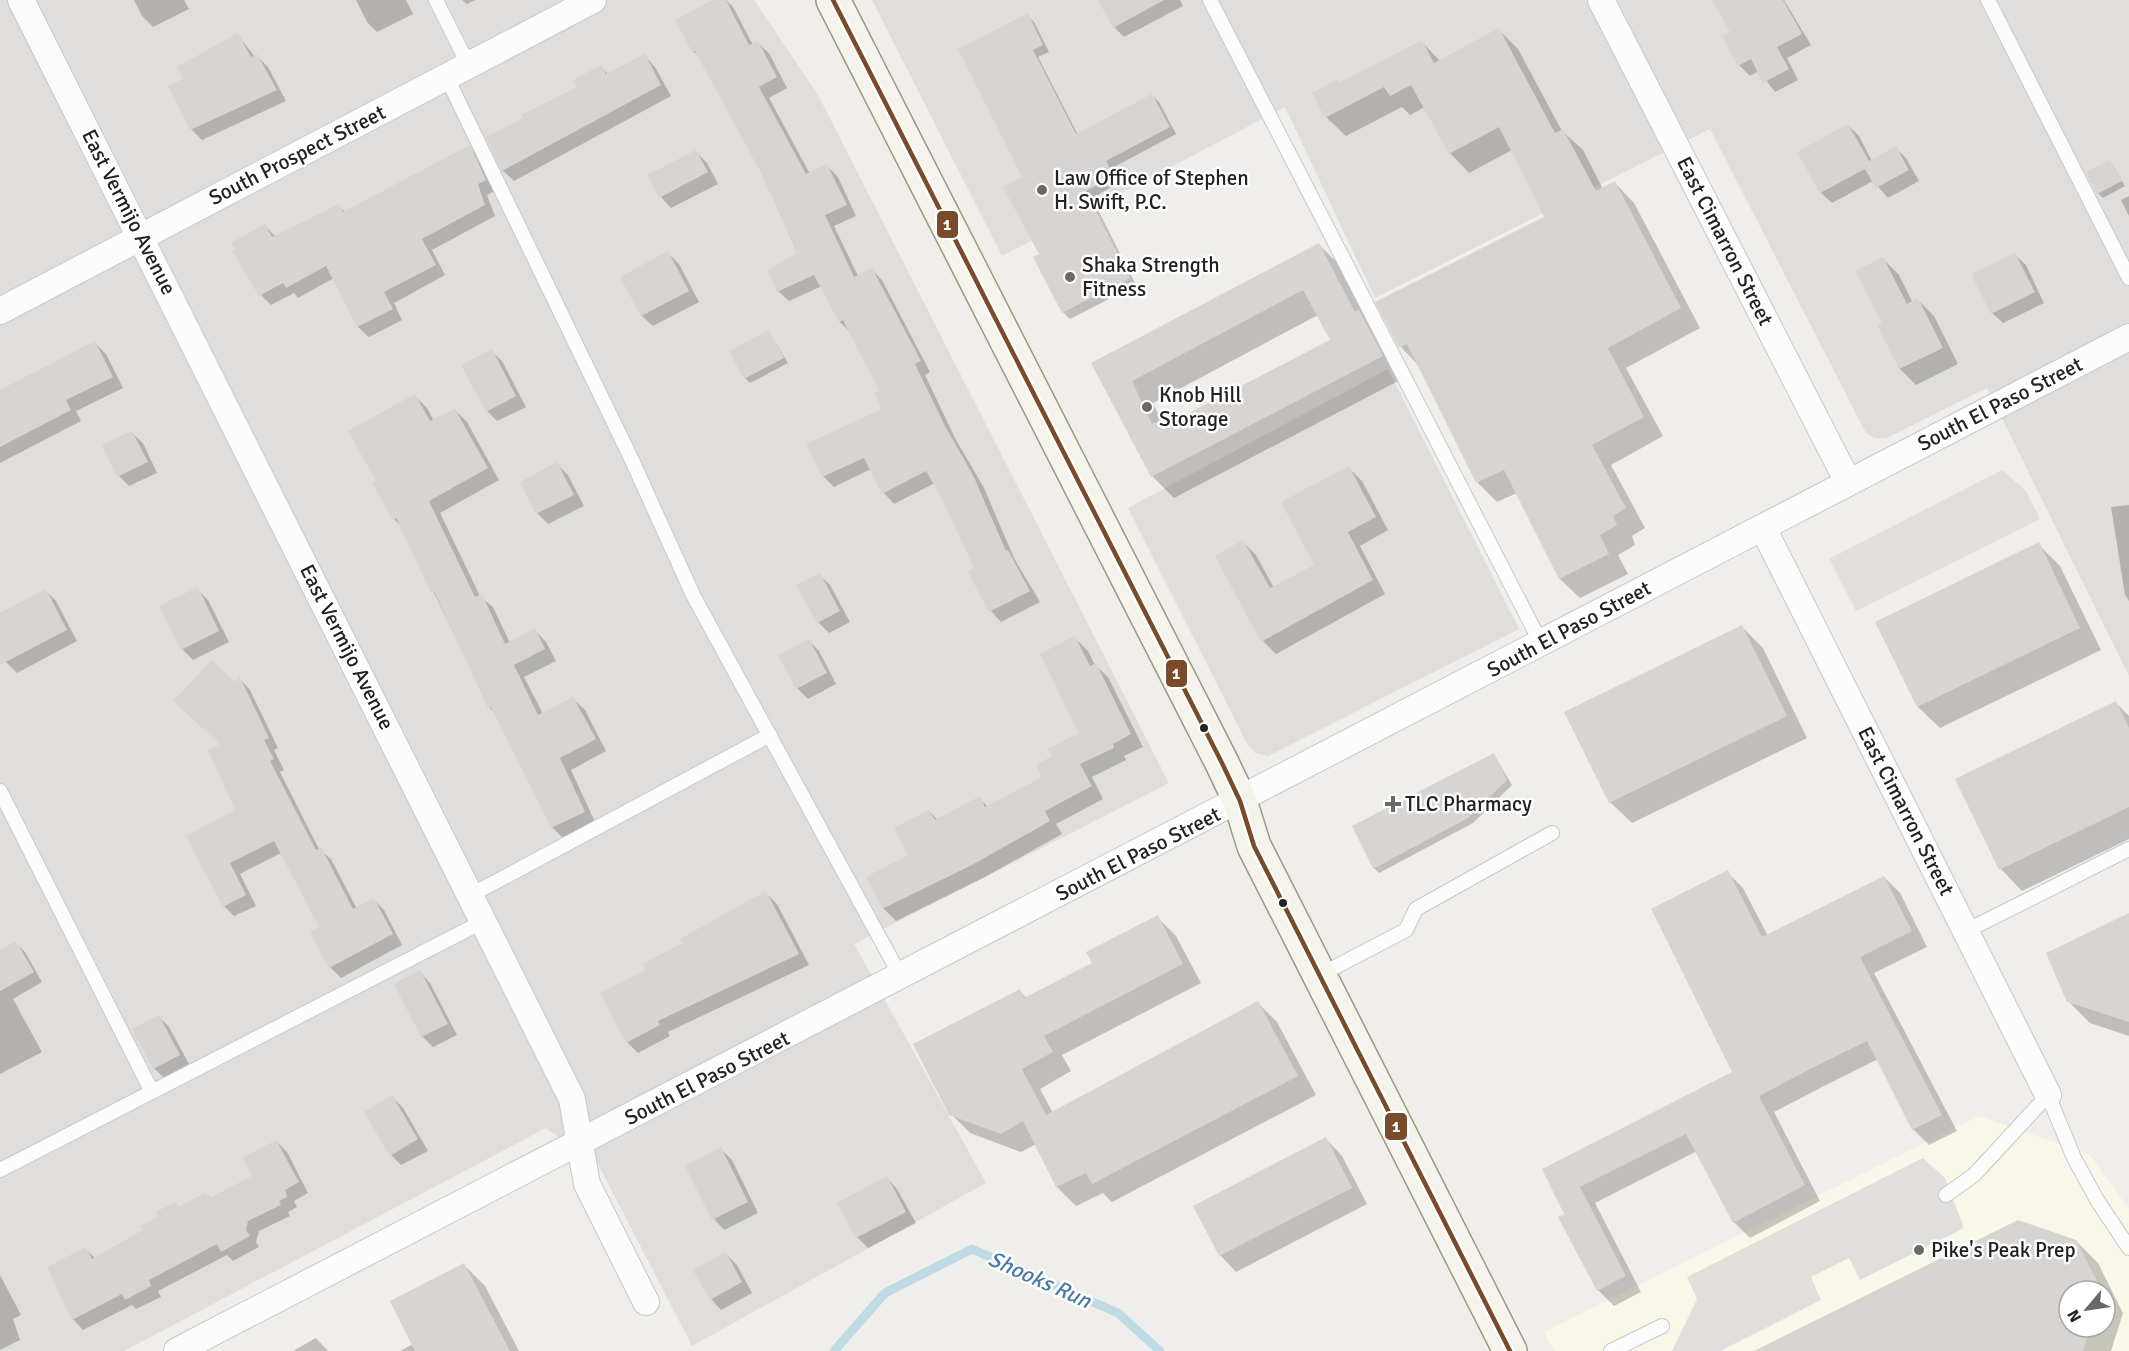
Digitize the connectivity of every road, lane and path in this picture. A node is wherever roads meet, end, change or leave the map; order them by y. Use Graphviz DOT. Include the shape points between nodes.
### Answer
graph roads {
  1 [pos="21,0"];
  2 [pos="436,0"];
  3 [pos="593,0"];
  4 [pos="833,0"];
  5 [pos="1210,0"];
  6 [pos="1601,0"];
  7 [pos="1988,0"];
  8 [pos="458,72"];
  9 [pos="141,236"];
  10 [pos="2129,278"];
  11 [pos="0,311"];
  12 [pos="2129,337"];
  13 [pos="1848,482"];
  14 [pos="1763,528"];
  15 [pos="1541,643"];
  16 [pos="770,735"];
  17 [pos="0,791"];
  18 [pos="1240,801"];
  19 [pos="1552,833"];
  20 [pos="2129,849"];
  21 [pos="471,895"];
  22 [pos="484,921"];
  23 [pos="1966,931"];
  24 [pos="1320,975"];
  25 [pos="901,977"];
  26 [pos="152,1092"];
  27 [pos="2048,1095"];
  28 [pos="578,1145"];
  29 [pos="0,1170"];
  30 [pos="1947,1195"];
  31 [pos="2129,1248"];
  32 [pos="646,1302"];
  33 [pos="1662,1326"];
  34 [pos="177,1351"];
  35 [pos="1510,1351"];
  36 [pos="1611,1351"];
  1 -- 9 [label="street, East Vermijo Avenue"];
  2 -- 8 [label="lane"];
  3 -- 8 [label="street, South Prospect Street"];
  4 -- 18 [label="street"];
  5 -- 15 [label="lane"];
  6 -- 13 [label="street, East Cimarron Street"];
  7 -- 10 [label="lane"];
  8 -- 9 [label="street, South Prospect Street"];
  8 -- 16 [label="lane" via="693,596"];
  9 -- 11 [label="street, South Prospect Street"];
  9 -- 21 [label="street, East Vermijo Avenue"];
  12 -- 13 [label="street, South El Paso Street"];
  13 -- 14 [label="street, South El Paso Street"];
  14 -- 15 [label="street, South El Paso Street"];
  14 -- 23 [label="street, East Cimarron Street"];
  15 -- 18 [label="street, South El Paso Street"];
  16 -- 21 [label="lane"];
  16 -- 25 [label="lane"];
  17 -- 26 [label="lane"];
  18 -- 24 [label="street" via="1254,846"];
  18 -- 25 [label="street, South El Paso Street"];
  19 -- 24 [label="lane" via="1416,909 1406,930"];
  20 -- 23 [label="lane"];
  21 -- 22 [label="street, East Vermijo Avenue"];
  22 -- 26 [label="lane"];
  22 -- 28 [label="street, East Vermijo Avenue" via="574,1104"];
  23 -- 27 [label="street, East Cimarron Street"];
  24 -- 35 [label="street"];
  25 -- 28 [label="street, South El Paso Street"];
  26 -- 29 [label="lane"];
  27 -- 30 [label="lane" via="1974,1175"];
  27 -- 31 [label="lane" via="2074,1158"];
  28 -- 32 [label="street, East Vermijo Avenue" via="587,1184"];
  28 -- 34 [label="street, South El Paso Street"];
  33 -- 36 [label="lane"];
}
